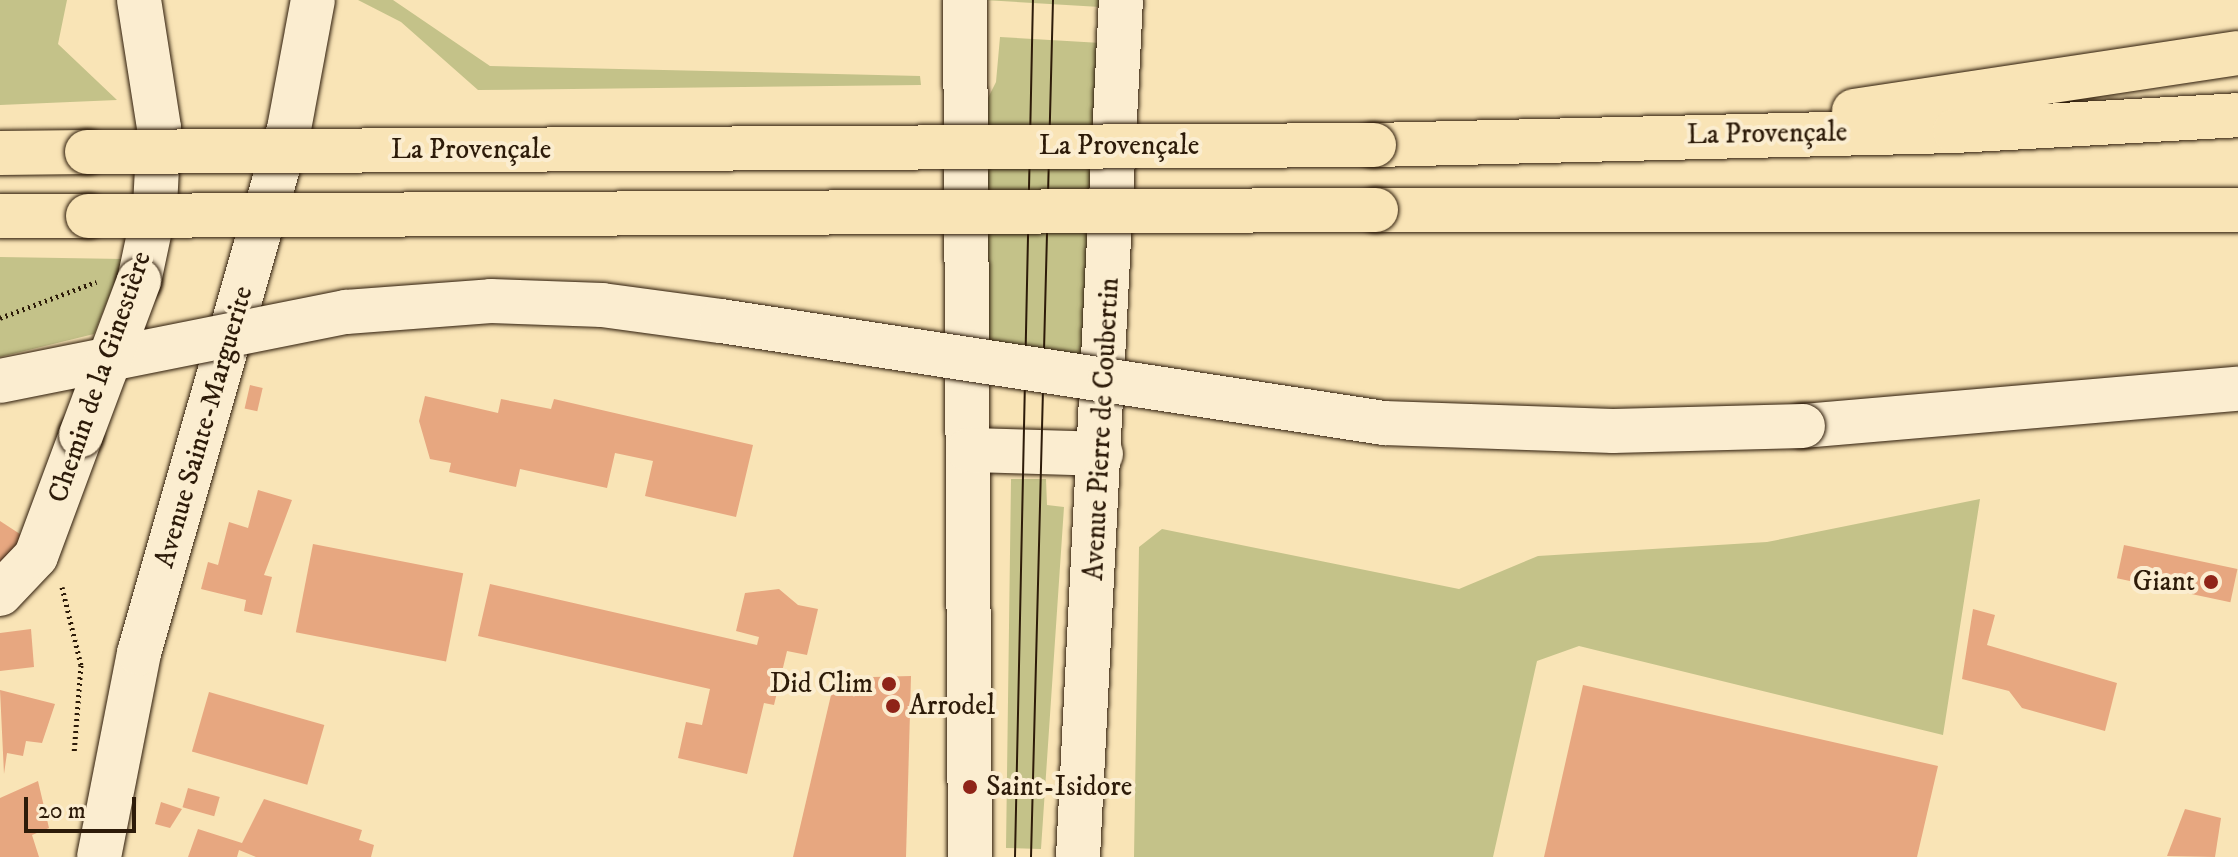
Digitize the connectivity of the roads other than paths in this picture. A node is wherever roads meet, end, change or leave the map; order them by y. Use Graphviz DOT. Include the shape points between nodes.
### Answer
graph roads {
  1 [pos="139,0"];
  2 [pos="313,0"];
  3 [pos="965,0"];
  4 [pos="1121,0"];
  5 [pos="2238,53"];
  6 [pos="2238,115"];
  7 [pos="1726,134"];
  8 [pos="0,153"];
  9 [pos="2238,210"];
  10 [pos="2002,215"];
  11 [pos="0,216"];
  12 [pos="2238,235"];
  13 [pos="0,381"];
  14 [pos="2222,388"];
  15 [pos="969,450"];
  16 [pos="1101,454"];
  17 [pos="0,594"];
  18 [pos="99,857"];
  19 [pos="970,857"];
  20 [pos="1078,857"];
  1 -- 17 [label="street, Chemin de la Ginestière, bridge" via="159,128 141,273 36,556"];
  2 -- 18 [label="street, Avenue Sainte-Marguerite" via="289,129 139,653"];
  3 -- 15 [label="street"];
  4 -- 16 [label="street, Avenue Pierre de Coubertin"];
  5 -- 7 [label="highway"];
  6 -- 7 [label="highway, La Provençale"];
  7 -- 8 [label="highway, La Provençale, bridge" via="1374,145"];
  9 -- 10 [label="highway"];
  10 -- 11 [label="highway, bridge" via="1376,210"];
  10 -- 12 [label="highway"];
  13 -- 14 [label="street, bridge" via="346,312 491,301 602,305 1384,423 1489,429 1803,426"];
  15 -- 16 [label="street"];
  15 -- 19 [label="street"];
  16 -- 20 [label="street, Avenue Pierre de Coubertin"];
}
